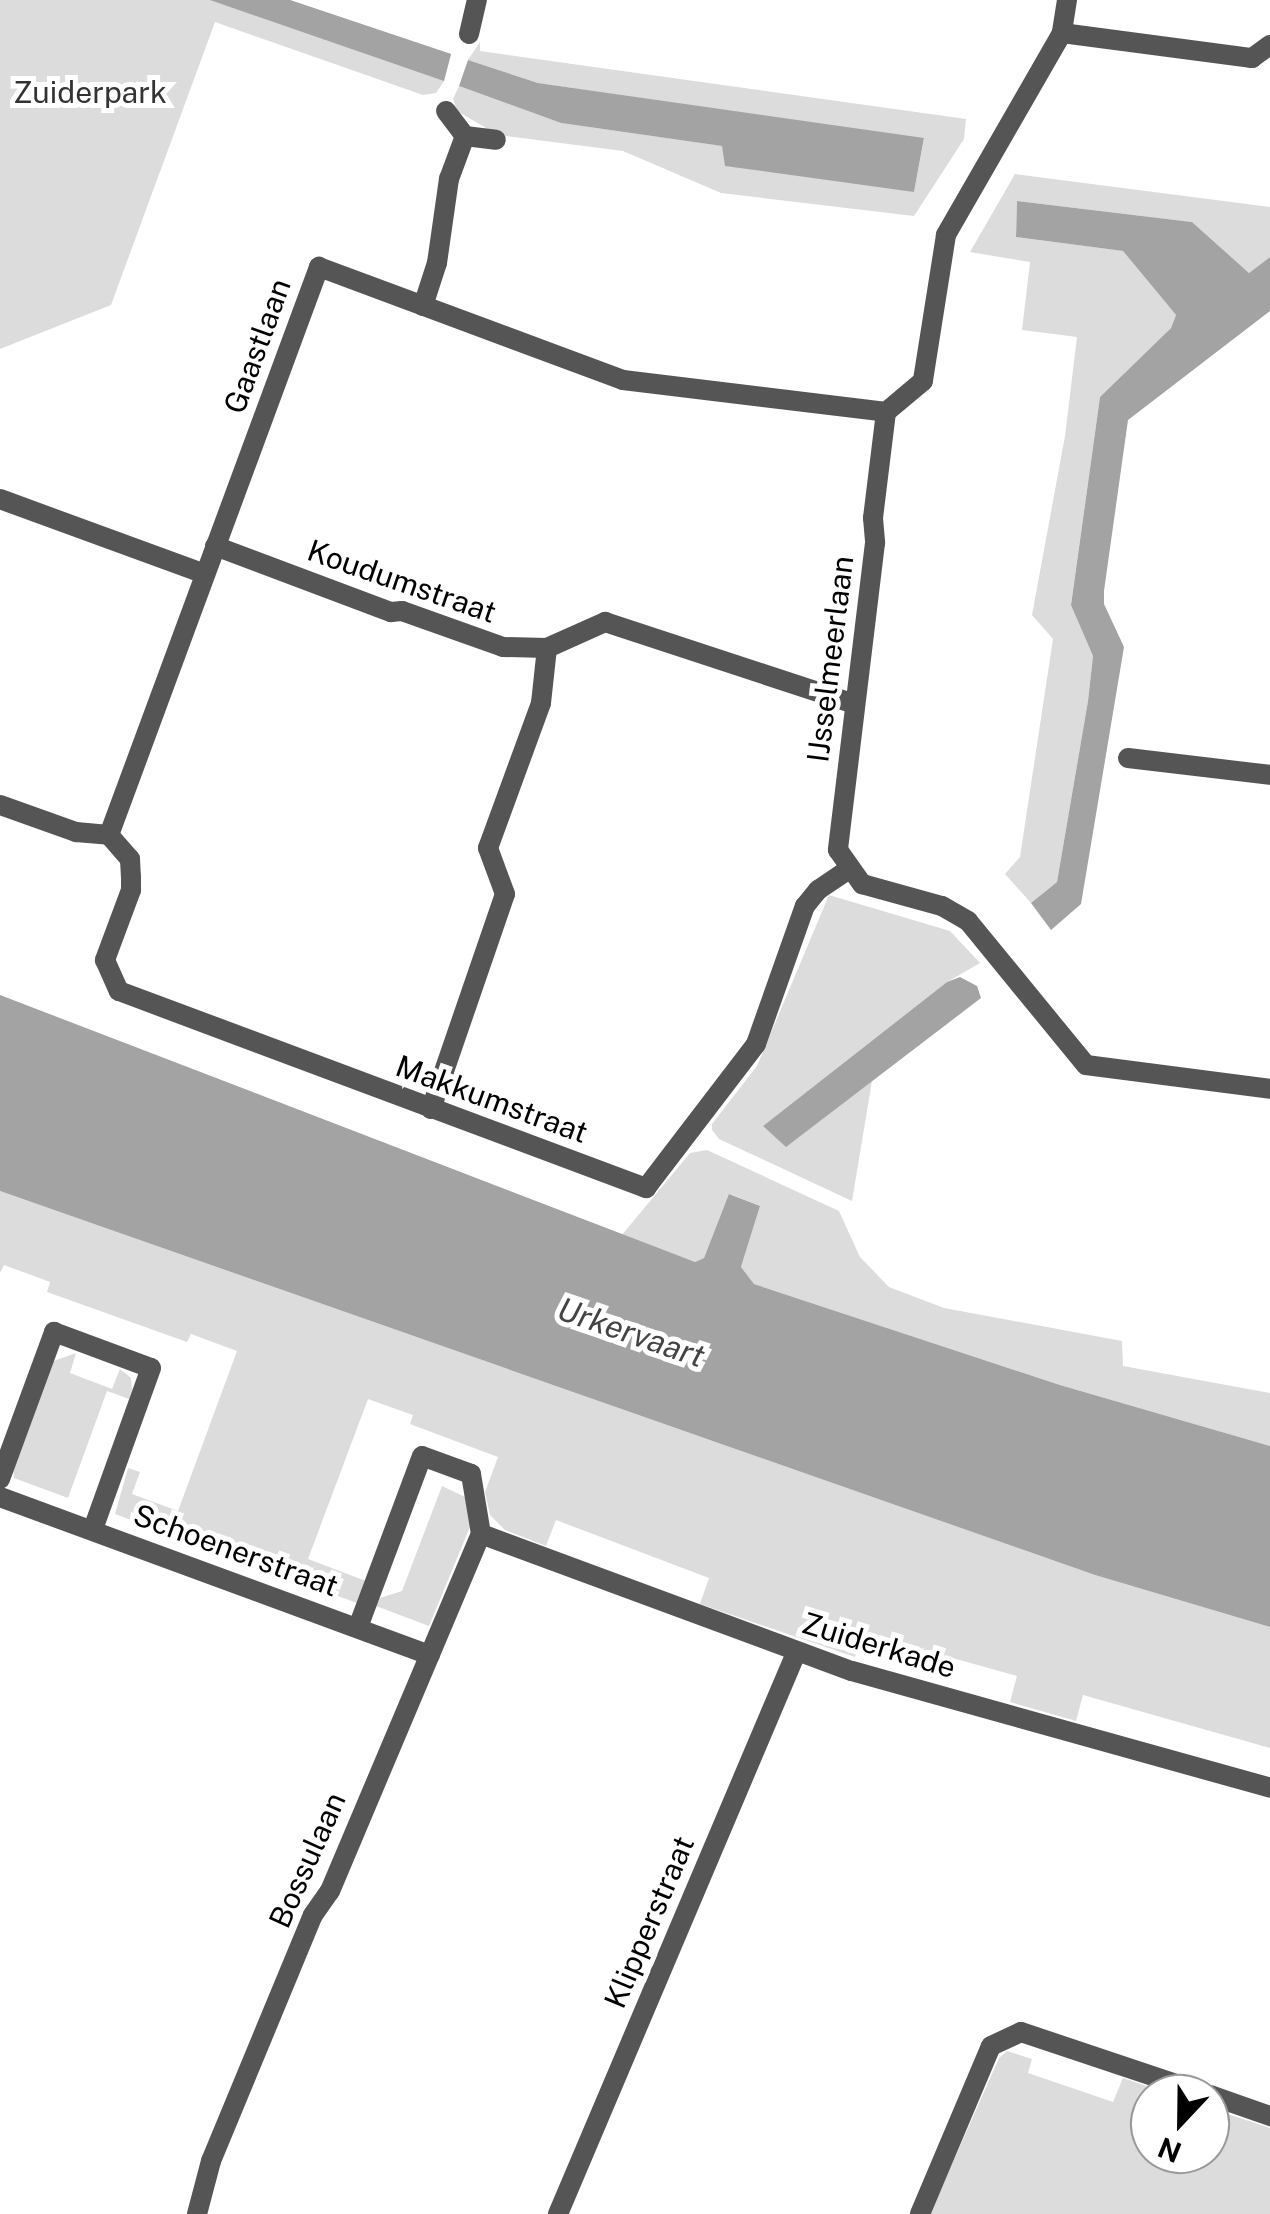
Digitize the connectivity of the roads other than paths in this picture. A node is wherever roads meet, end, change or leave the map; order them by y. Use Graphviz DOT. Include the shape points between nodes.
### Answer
graph roads {
  1 [pos="477,0"];
  2 [pos="1067,0"];
  3 [pos="1062,33"];
  4 [pos="469,34"];
  5 [pos="1270,45"];
  6 [pos="446,112"];
  7 [pos="466,136"];
  8 [pos="496,140"];
  9 [pos="423,306"];
  10 [pos="886,412"];
  11 [pos="0,499"];
  12 [pos="215,546"];
  13 [pos="204,574"];
  14 [pos="546,648"];
  15 [pos="854,704"];
  16 [pos="1128,758"];
  17 [pos="1270,775"];
  18 [pos="0,805"];
  19 [pos="109,835"];
  20 [pos="848,870"];
  21 [pos="1270,1089"];
  22 [pos="431,1109"];
  23 [pos="0,1479"];
  24 [pos="0,1496"];
  25 [pos="93,1529"];
  26 [pos="481,1534"];
  27 [pos="358,1626"];
  28 [pos="796,1653"];
  29 [pos="430,1655"];
  30 [pos="1270,1788"];
  31 [pos="1146,2074"];
  32 [pos="1230,2102"];
  33 [pos="1270,2116"];
  34 [pos="197,2214"];
  35 [pos="558,2214"];
  36 [pos="920,2214"];
  1 -- 4 [label="street"];
  2 -- 3 [label="street"];
  3 -- 5 [label="street" via="1252,58"];
  3 -- 10 [label="street" via="946,235 923,381"];
  6 -- 7 [label="street"];
  7 -- 8 [label="street"];
  7 -- 9 [label="street" via="449,179 437,263"];
  9 -- 10 [label="street, Gaastlaan" via="623,380"];
  9 -- 12 [label="street, Gaastlaan" via="319,267"];
  10 -- 15 [label="street, IJsselmeerlaan"];
  11 -- 13 [label="street"];
  12 -- 13 [label="street, Gaastlaan"];
  12 -- 14 [label="street, Koudumstraat" via="503,647"];
  13 -- 19 [label="street, Gaastlaan"];
  14 -- 15 [label="street, Koudumstraat" via="605,622"];
  14 -- 22 [label="street" via="542,703 488,848 506,894"];
  15 -- 20 [label="street, IJsselmeerlaan" via="837,840"];
  16 -- 17 [label="street"];
  18 -- 19 [label="street" via="76,832"];
  19 -- 22 [label="street, Makkumstraat" via="130,859 132,877 105,960 119,990"];
  20 -- 21 [label="street" via="862,884 942,906 968,921 1086,1065"];
  20 -- 22 [label="street, Makkumstraat" via="805,906 756,1044 646,1188"];
  23 -- 25 [label="street, Schoenerstraat" via="54,1332 151,1368"];
  24 -- 25 [label="street, Schoenerstraat"];
  25 -- 27 [label="street, Schoenerstraat"];
  26 -- 27 [label="street, Schoenerstraat" via="470,1474 422,1456"];
  26 -- 28 [label="street, Zuiderkade"];
  26 -- 29 [label="street, Bossulaan"];
  27 -- 29 [label="street, Schoenerstraat"];
  28 -- 30 [label="street, Zuiderkade"];
  28 -- 35 [label="street, Klipperstraat"];
  29 -- 34 [label="street, Bossulaan" via="211,2161"];
  31 -- 36 [label="street" via="1021,2032 991,2046"];
  32 -- 33 [label="street"];
}
